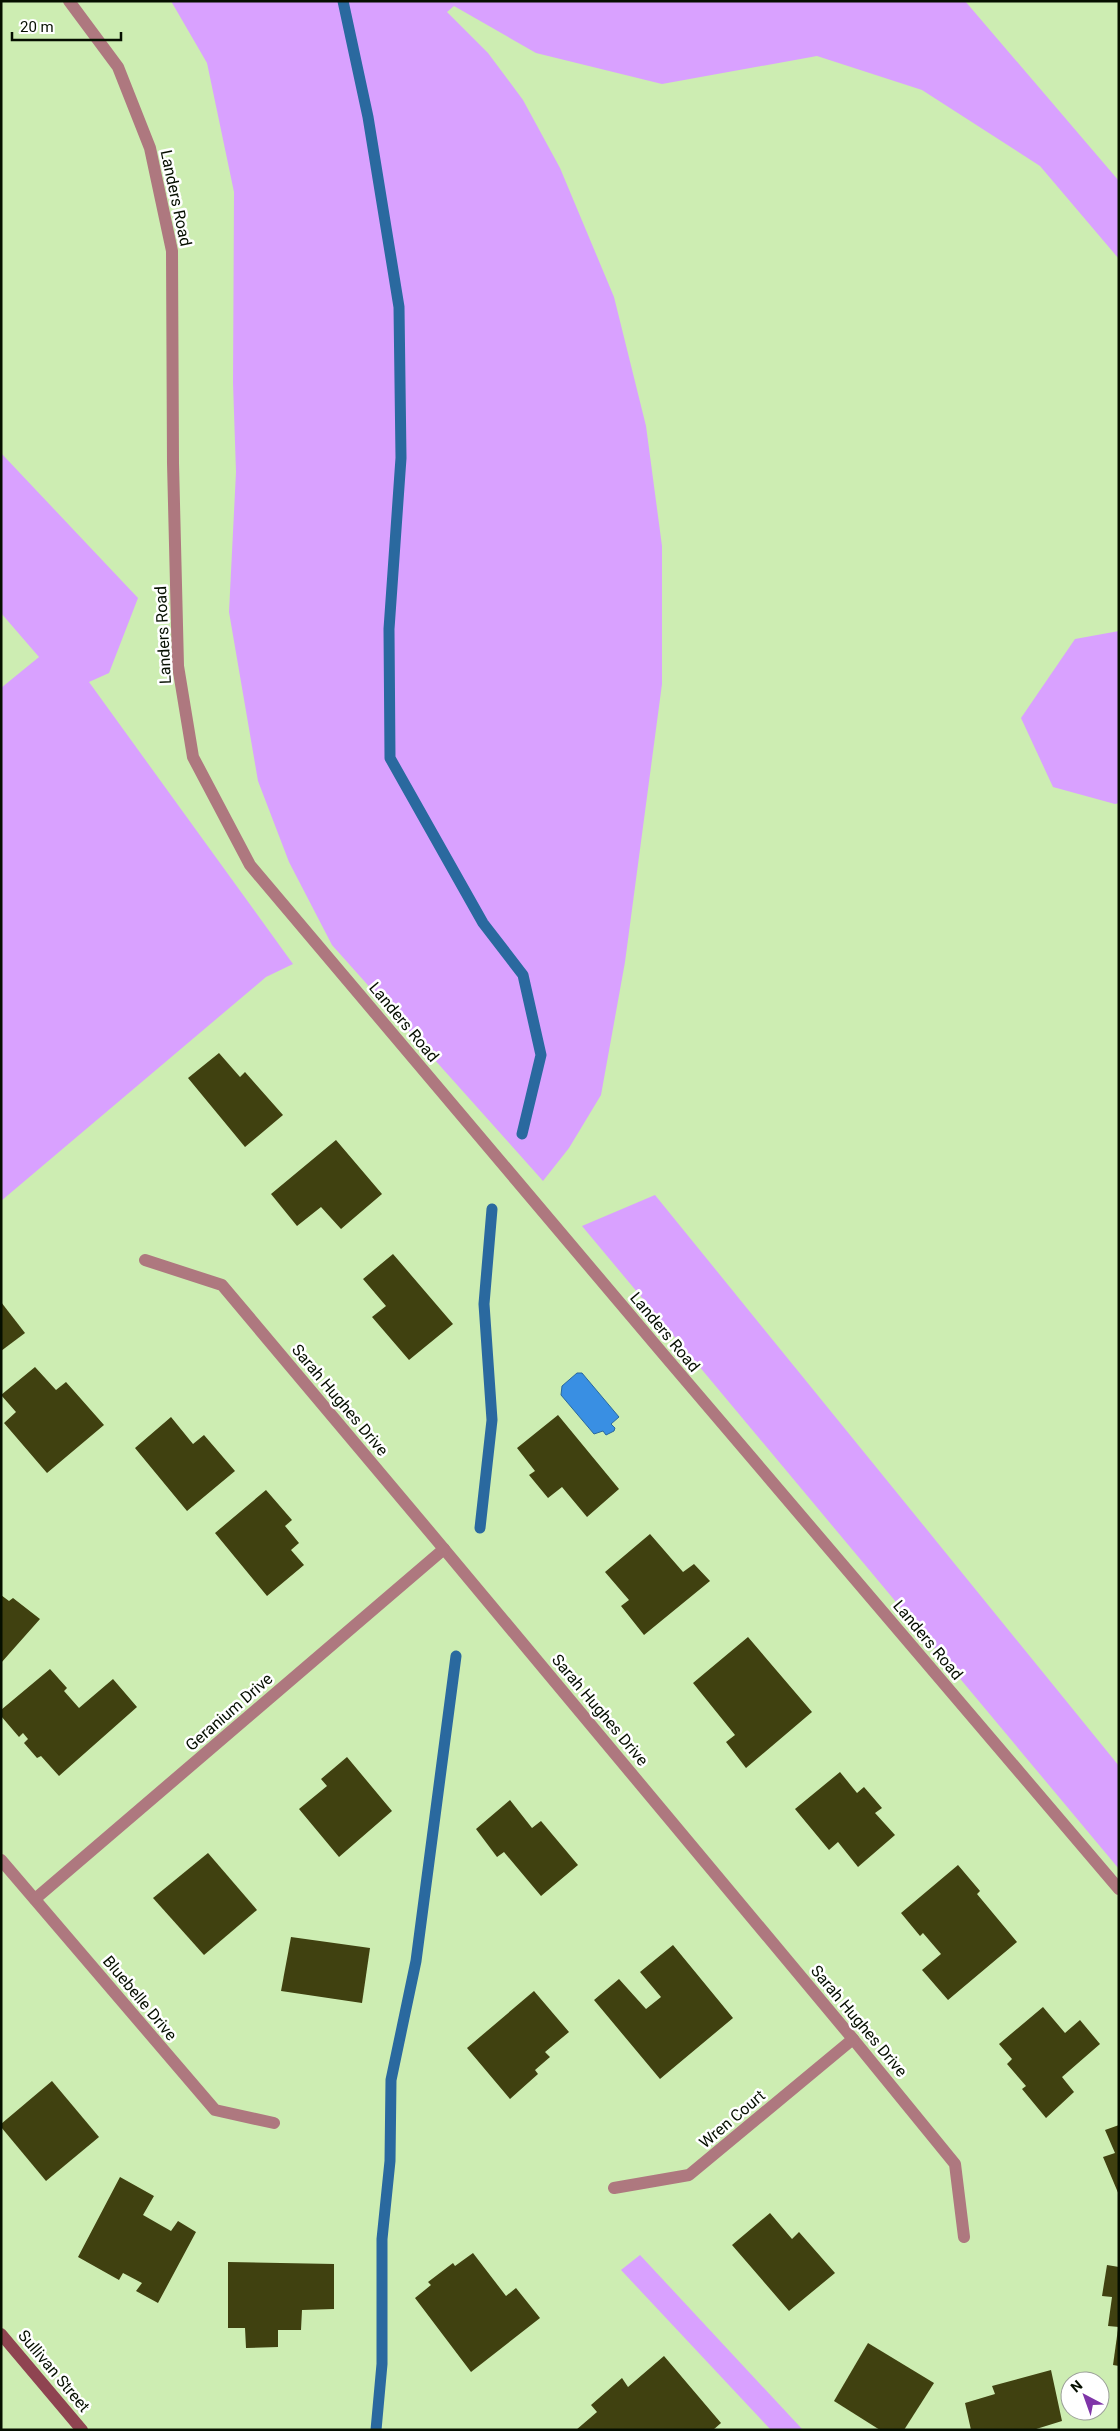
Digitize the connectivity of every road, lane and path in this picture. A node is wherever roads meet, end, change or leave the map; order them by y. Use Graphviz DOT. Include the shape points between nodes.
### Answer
graph roads {
  1 [pos="69,1"];
  2 [pos="146,1260"];
  3 [pos="444,1549"];
  4 [pos="1,1860"];
  5 [pos="1119,1889"];
  6 [pos="35,1899"];
  7 [pos="853,2039"];
  8 [pos="274,2124"];
  9 [pos="614,2188"];
  10 [pos="964,2237"];
  11 [pos="1,2334"];
  12 [pos="82,2430"];
  1 -- 5 [label="street, Landers Road" via="118,67 150,148 172,251 178,666 193,757 250,865"];
  2 -- 3 [label="street, Sarah Hughes Drive" via="222,1285"];
  3 -- 6 [label="street, Geranium Drive"];
  3 -- 7 [label="street, Sarah Hughes Drive"];
  4 -- 6 [label="street, Bluebelle Drive"];
  6 -- 8 [label="street, Bluebelle Drive" via="215,2110"];
  7 -- 9 [label="street, Wren Court" via="689,2175"];
  7 -- 10 [label="street, Sarah Hughes Drive" via="955,2164"];
  11 -- 12 [label="main road, Sullivan Street"];
}
